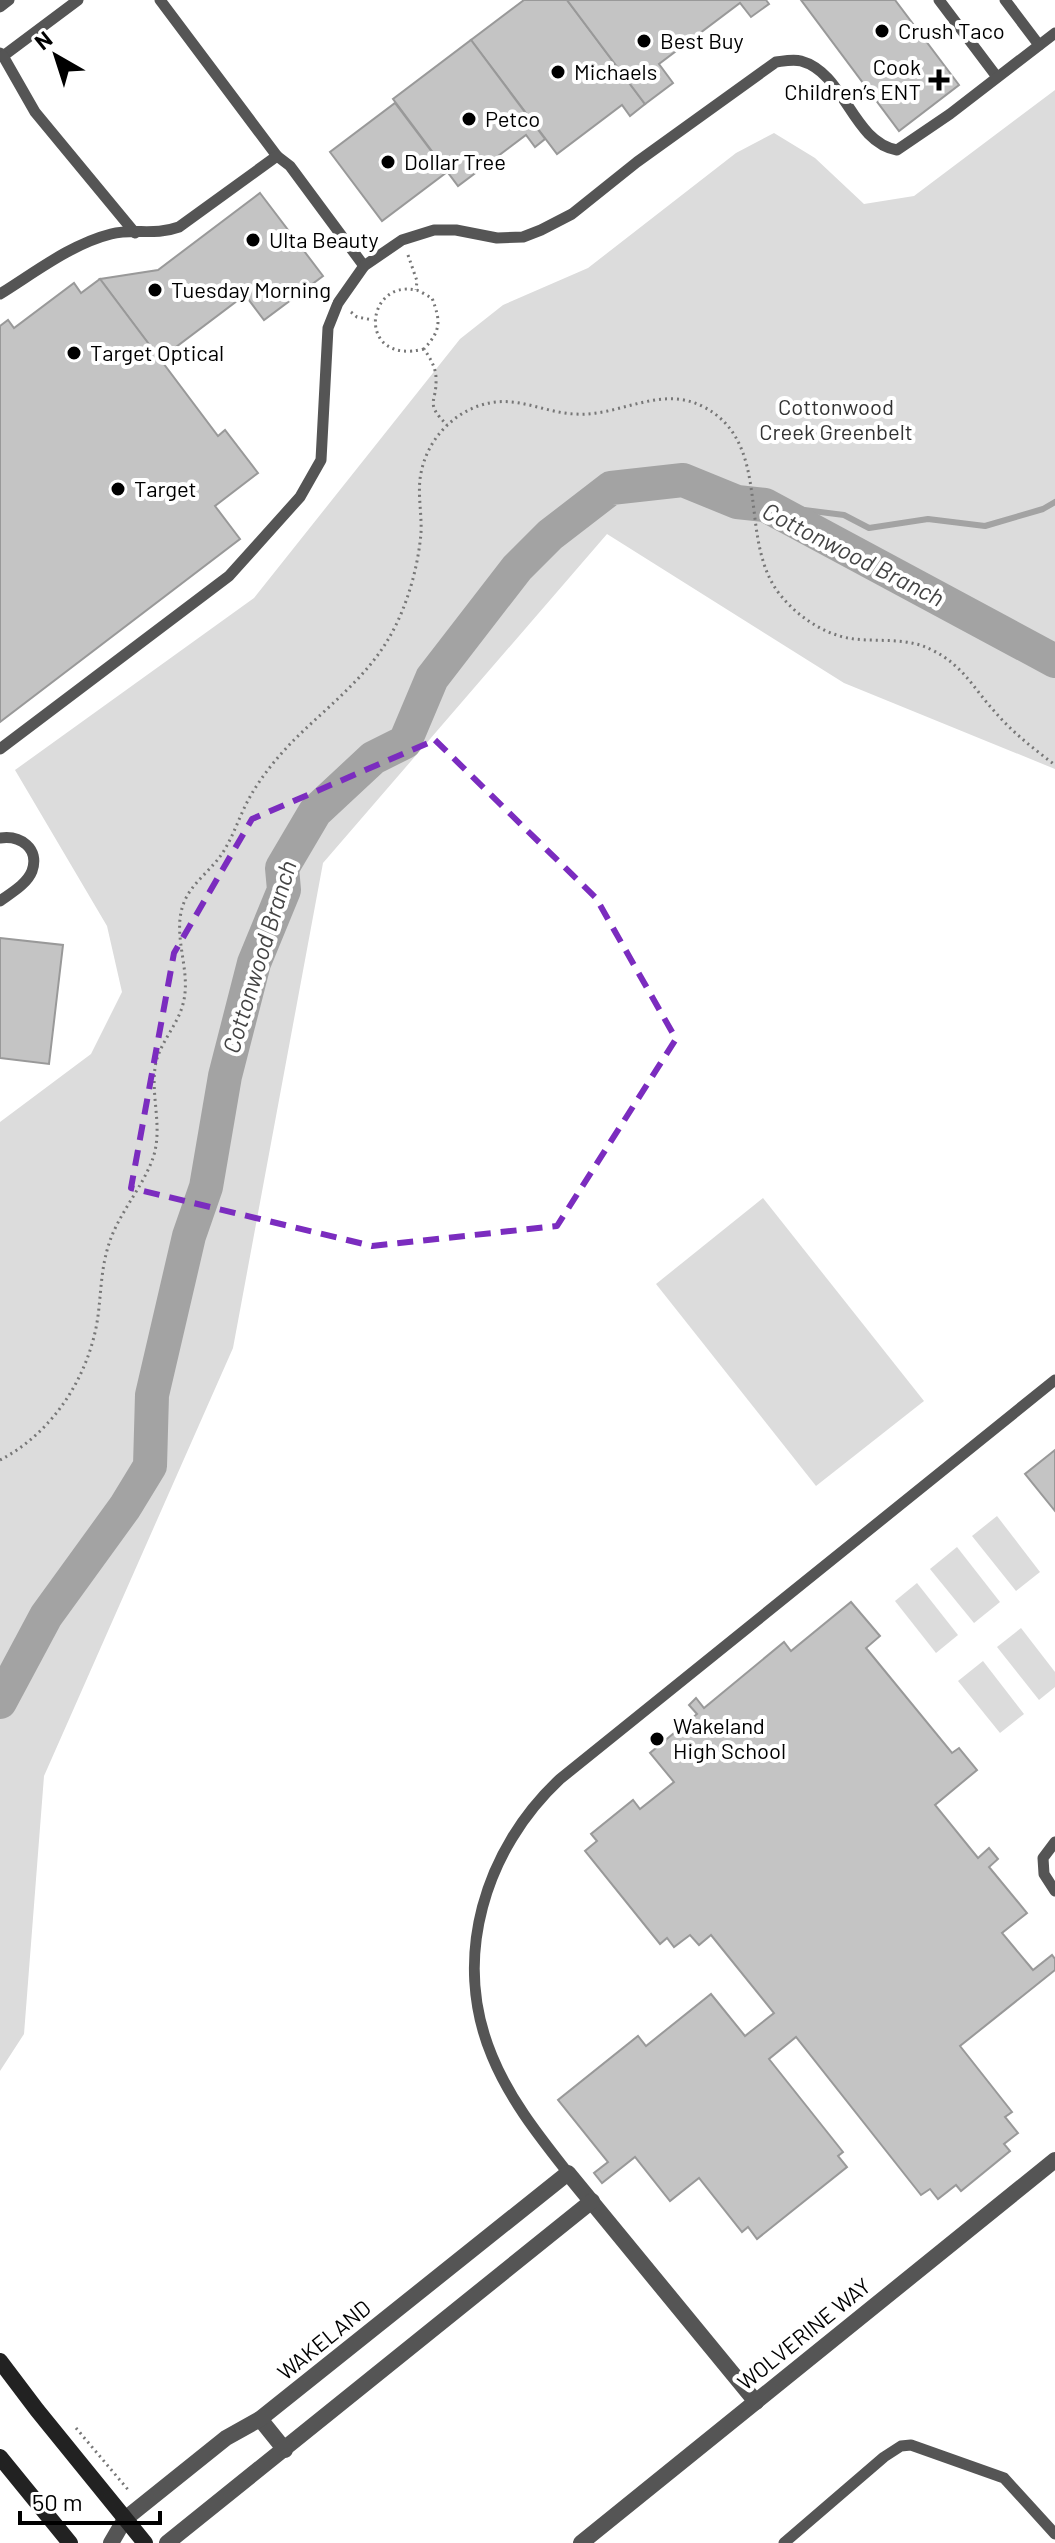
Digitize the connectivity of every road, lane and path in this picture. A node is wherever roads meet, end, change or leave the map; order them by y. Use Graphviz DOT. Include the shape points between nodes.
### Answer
graph roads {
  1 [pos="9,0"];
  2 [pos="78,0"];
  3 [pos="160,0"];
  4 [pos="939,0"];
  5 [pos="1005,0"];
  6 [pos="0,7"];
  7 [pos="1055,33"];
  8 [pos="1039,45"];
  9 [pos="2,55"];
  10 [pos="997,77"];
  11 [pos="277,156"];
  12 [pos="135,233"];
  13 [pos="402,240"];
  14 [pos="364,266"];
  15 [pos="416,290"];
  16 [pos="0,294"];
  17 [pos="338,303"];
  18 [pos="373,320"];
  19 [pos="424,349"];
  20 [pos="447,425"];
  21 [pos="0,749"];
  22 [pos="1055,765"];
  23 [pos="0,838"];
  24 [pos="0,901"];
  25 [pos="1055,1380"];
  26 [pos="0,1460"];
  27 [pos="1055,1842"];
  28 [pos="1055,1891"];
  29 [pos="1055,2160"];
  30 [pos="568,2173"];
  31 [pos="592,2201"];
  32 [pos="0,2361"];
  33 [pos="756,2402"];
  34 [pos="260,2419"];
  35 [pos="285,2450"];
  36 [pos="0,2457"];
  37 [pos="125,2519"];
  38 [pos="1055,2534"];
  39 [pos="70,2543"];
  40 [pos="111,2543"];
  41 [pos="145,2543"];
  42 [pos="167,2543"];
  43 [pos="581,2543"];
  44 [pos="784,2543"];
  1 -- 6 [label="lane"];
  2 -- 9 [label="lane"];
  3 -- 11 [label="lane"];
  4 -- 10 [label="lane"];
  5 -- 8 [label="lane"];
  7 -- 8 [label="lane"];
  8 -- 10 [label="lane"];
  9 -- 12 [label="lane" via="35,112"];
  10 -- 13 [label="lane" via="897,150 874,139 814,66 798,59 776,62 572,214 541,230 497,238 434,230"];
  11 -- 12 [label="lane" via="179,227"];
  11 -- 14 [label="lane"];
  12 -- 16 [label="lane" via="96,240"];
  13 -- 14 [label="lane"];
  13 -- 15 [label="path"];
  14 -- 17 [label="lane"];
  15 -- 18 [label="path" via="397,290 382,301"];
  15 -- 19 [label="path" via="432,298 439,316 437,335"];
  17 -- 18 [label="path" via="357,317"];
  17 -- 21 [label="lane" via="328,328 321,460 300,497 229,576"];
  18 -- 19 [label="path" via="382,340 394,349"];
  19 -- 20 [label="path" via="437,380 435,413"];
  20 -- 22 [label="path" via="470,409 502,401 573,414 596,414 661,397 696,403 739,439 770,580 788,605 813,625 845,637 899,639 931,649 969,676 994,711"];
  20 -- 26 [label="path" via="421,471 415,570 389,639 362,675 266,772 226,848 184,905 183,1005 155,1069 154,1157 109,1243 91,1350 61,1408"];
  23 -- 24 [label="lane" via="23,840 33,858 32,872"];
  25 -- 30 [label="lane" via="560,1779 509,1839 480,1916 475,1949 479,2008 505,2083"];
  27 -- 28 [label="lane" via="1043,1865"];
  29 -- 33 [label="street, WOLVERINE WAY"];
  30 -- 31 [label="street"];
  30 -- 34 [label="street, WAKELAND"];
  31 -- 33 [label="street"];
  31 -- 35 [label="street"];
  32 -- 37 [label="main road"];
  33 -- 43 [label="street, WOLVERINE WAY"];
  34 -- 35 [label="street"];
  34 -- 37 [label="street, WAKELAND" via="226,2438"];
  35 -- 42 [label="street"];
  36 -- 39 [label="main road"];
  37 -- 40 [label="street, WAKELAND"];
  37 -- 41 [label="main road"];
  38 -- 44 [label="lane" via="1004,2478 911,2445 884,2457"];
}
